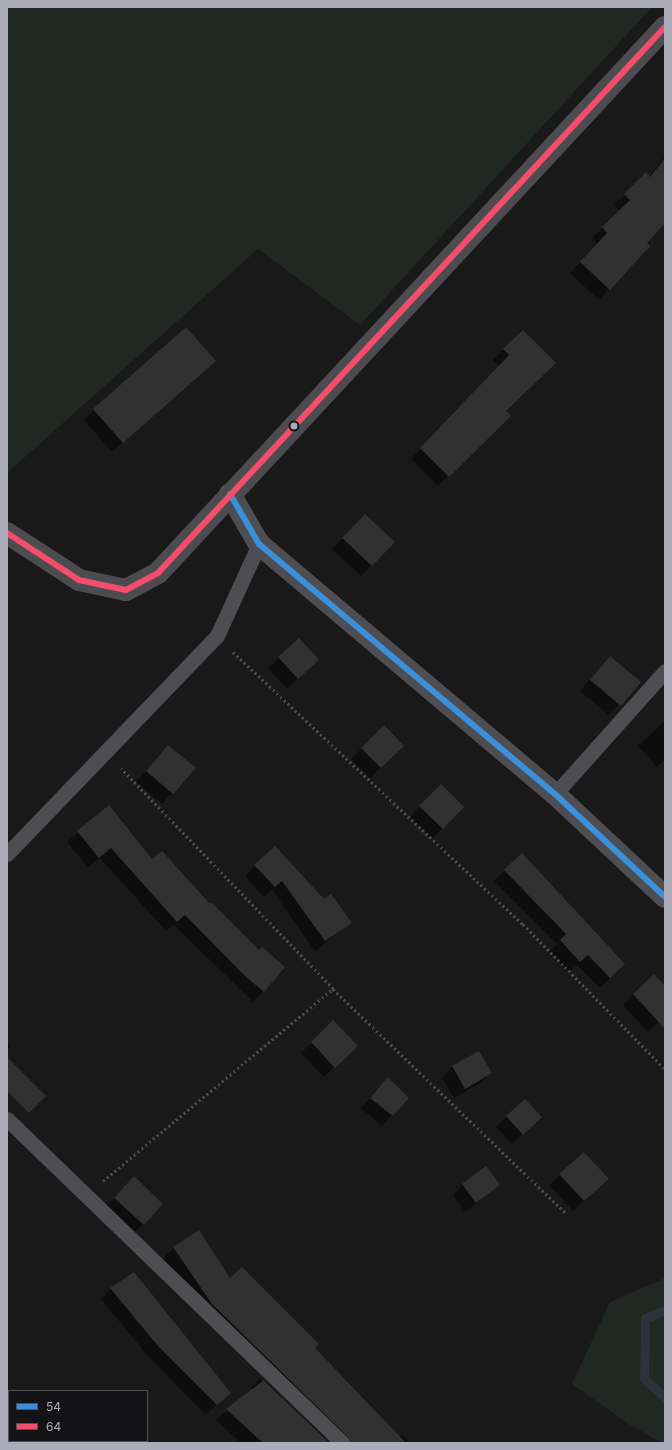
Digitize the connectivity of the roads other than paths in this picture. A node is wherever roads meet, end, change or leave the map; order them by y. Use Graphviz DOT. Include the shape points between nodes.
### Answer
graph roads {
  1 [pos="665,26"];
  2 [pos="230,494"];
  3 [pos="7,533"];
  4 [pos="259,544"];
  5 [pos="665,671"];
  6 [pos="555,794"];
  7 [pos="7,854"];
  8 [pos="665,897"];
  9 [pos="7,1119"];
  10 [pos="342,1443"];
  1 -- 2 [label="street"];
  2 -- 3 [label="street" via="158,573 126,590 79,580"];
  2 -- 4 [label="street"];
  4 -- 6 [label="street"];
  4 -- 7 [label="lane" via="217,636"];
  5 -- 6 [label="lane"];
  6 -- 8 [label="street"];
  9 -- 10 [label="lane"];
}
